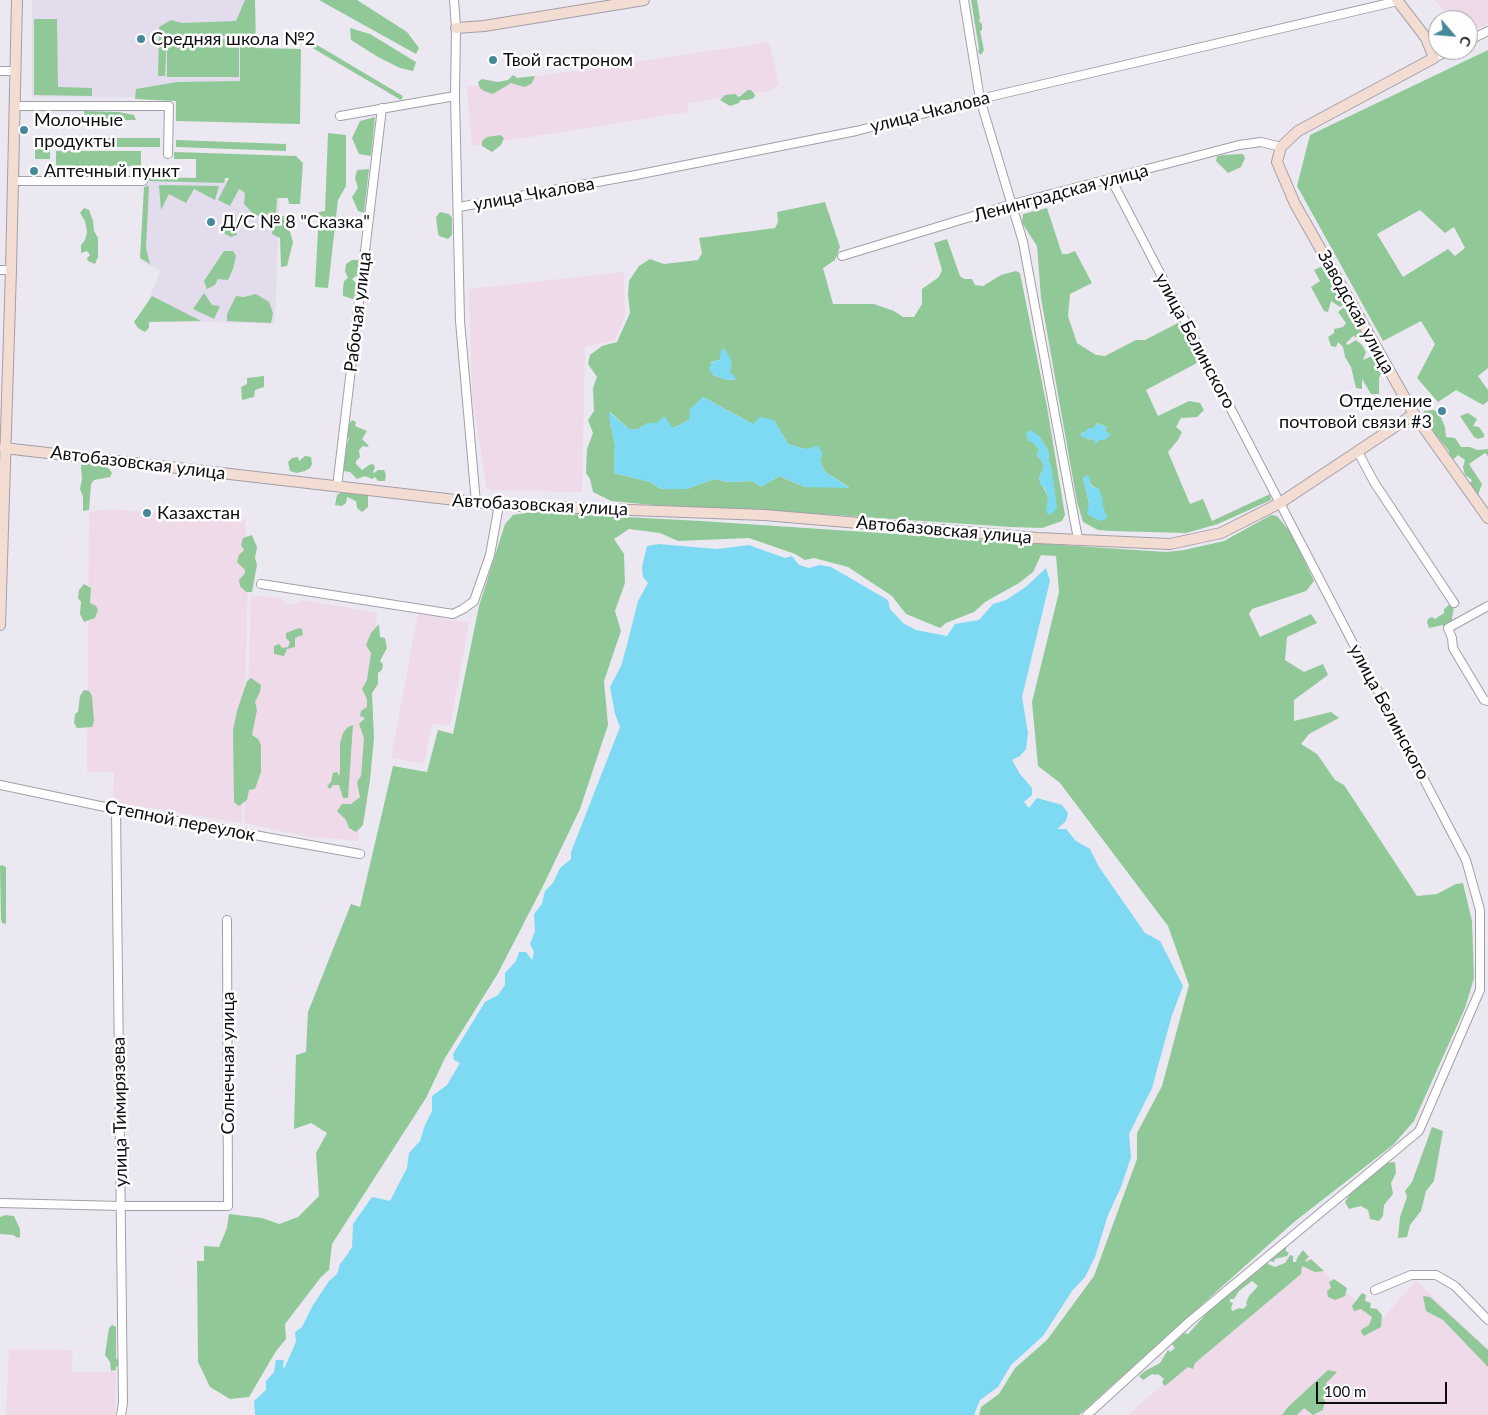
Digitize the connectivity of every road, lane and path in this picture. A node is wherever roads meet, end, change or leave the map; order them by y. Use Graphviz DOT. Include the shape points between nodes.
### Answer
graph roads {
  1 [pos="17,0"];
  2 [pos="454,0"];
  3 [pos="644,0"];
  4 [pos="964,0"];
  5 [pos="1398,0"];
  6 [pos="456,28"];
  7 [pos="1428,43"];
  8 [pos="1430,60"];
  9 [pos="16,70"];
  10 [pos="0,71"];
  11 [pos="456,96"];
  12 [pos="980,99"];
  13 [pos="15,106"];
  14 [pos="382,108"];
  15 [pos="340,116"];
  16 [pos="1282,147"];
  17 [pos="168,154"];
  18 [pos="144,176"];
  19 [pos="1111,179"];
  20 [pos="13,181"];
  21 [pos="1013,204"];
  22 [pos="459,207"];
  23 [pos="842,256"];
  24 [pos="0,270"];
  25 [pos="11,270"];
  26 [pos="1414,414"];
  27 [pos="4,448"];
  28 [pos="1358,452"];
  29 [pos="337,487"];
  30 [pos="476,503"];
  31 [pos="1280,503"];
  32 [pos="499,505"];
  33 [pos="1488,518"];
  34 [pos="1078,539"];
  35 [pos="261,584"];
  36 [pos="1454,603"];
  37 [pos="1488,606"];
  38 [pos="0,625"];
  39 [pos="1488,701"];
  40 [pos="0,785"];
  41 [pos="116,809"];
  42 [pos="360,854"];
  43 [pos="227,920"];
  44 [pos="1484,926"];
  45 [pos="0,1203"];
  46 [pos="121,1206"];
  47 [pos="1375,1290"];
  48 [pos="1488,1320"];
  49 [pos="121,1415"];
  50 [pos="1087,1415"];
  1 -- 9 [label="street"];
  2 -- 6 [label="street"];
  3 -- 6 [label="street"];
  4 -- 12 [label="street"];
  5 -- 7 [label="street"];
  5 -- 12 [label="street, улица Чкалова"];
  6 -- 11 [label="street"];
  8 -- 16 [label="street" via="1298,130"];
  9 -- 10 [label="street"];
  9 -- 13 [label="street"];
  11 -- 14 [label="street"];
  11 -- 22 [label="street"];
  12 -- 21 [label="street"];
  12 -- 22 [label="street, улица Чкалова" via="856,130"];
  13 -- 17 [label="street" via="168,106"];
  13 -- 20 [label="street"];
  14 -- 15 [label="street"];
  14 -- 29 [label="street, Рабочая улица"];
  16 -- 19 [label="street, Ленинградская улица" via="1261,142 1239,145"];
  16 -- 26 [label="street, Заводская улица" via="1277,162 1295,204"];
  18 -- 20 [label="street" via="143,181"];
  19 -- 21 [label="street, Ленинградская улица"];
  19 -- 31 [label="street, улица Белинского"];
  20 -- 25 [label="street"];
  21 -- 23 [label="street, Ленинградская улица"];
  21 -- 34 [label="street" via="1023,242"];
  22 -- 30 [label="street" via="460,321"];
  24 -- 25 [label="street"];
  25 -- 27 [label="street"];
  26 -- 28 [label="street"];
  26 -- 33 [label="street, Заводская улица"];
  27 -- 29 [label="street, Автобазовская улица"];
  27 -- 38 [label="street"];
  28 -- 31 [label="street"];
  28 -- 36 [label="street" via="1374,482"];
  29 -- 30 [label="street, Автобазовская улица"];
  30 -- 32 [label="street, Автобазовская улица"];
  31 -- 34 [label="street" via="1221,533 1170,544"];
  31 -- 44 [label="street, улица Белинского" via="1466,860"];
  32 -- 34 [label="street, Автобазовская улица" via="764,515"];
  32 -- 35 [label="street" via="490,556 474,601 453,614"];
  37 -- 39 [label="street" via="1448,628 1452,648 1484,700"];
  40 -- 41 [label="street, Степной переулок"];
  41 -- 42 [label="street, Степной переулок"];
  41 -- 46 [label="street, улица Тимирязева"];
  43 -- 46 [label="street, Солнечная улица" via="228,1206"];
  44 -- 50 [label="street, улица Белинского" via="1480,990 1419,1131 1190,1321"];
  45 -- 46 [label="street"];
  46 -- 49 [label="street, улица Тимирязева"];
  47 -- 48 [label="street" via="1411,1275 1436,1276 1455,1286"];
}
